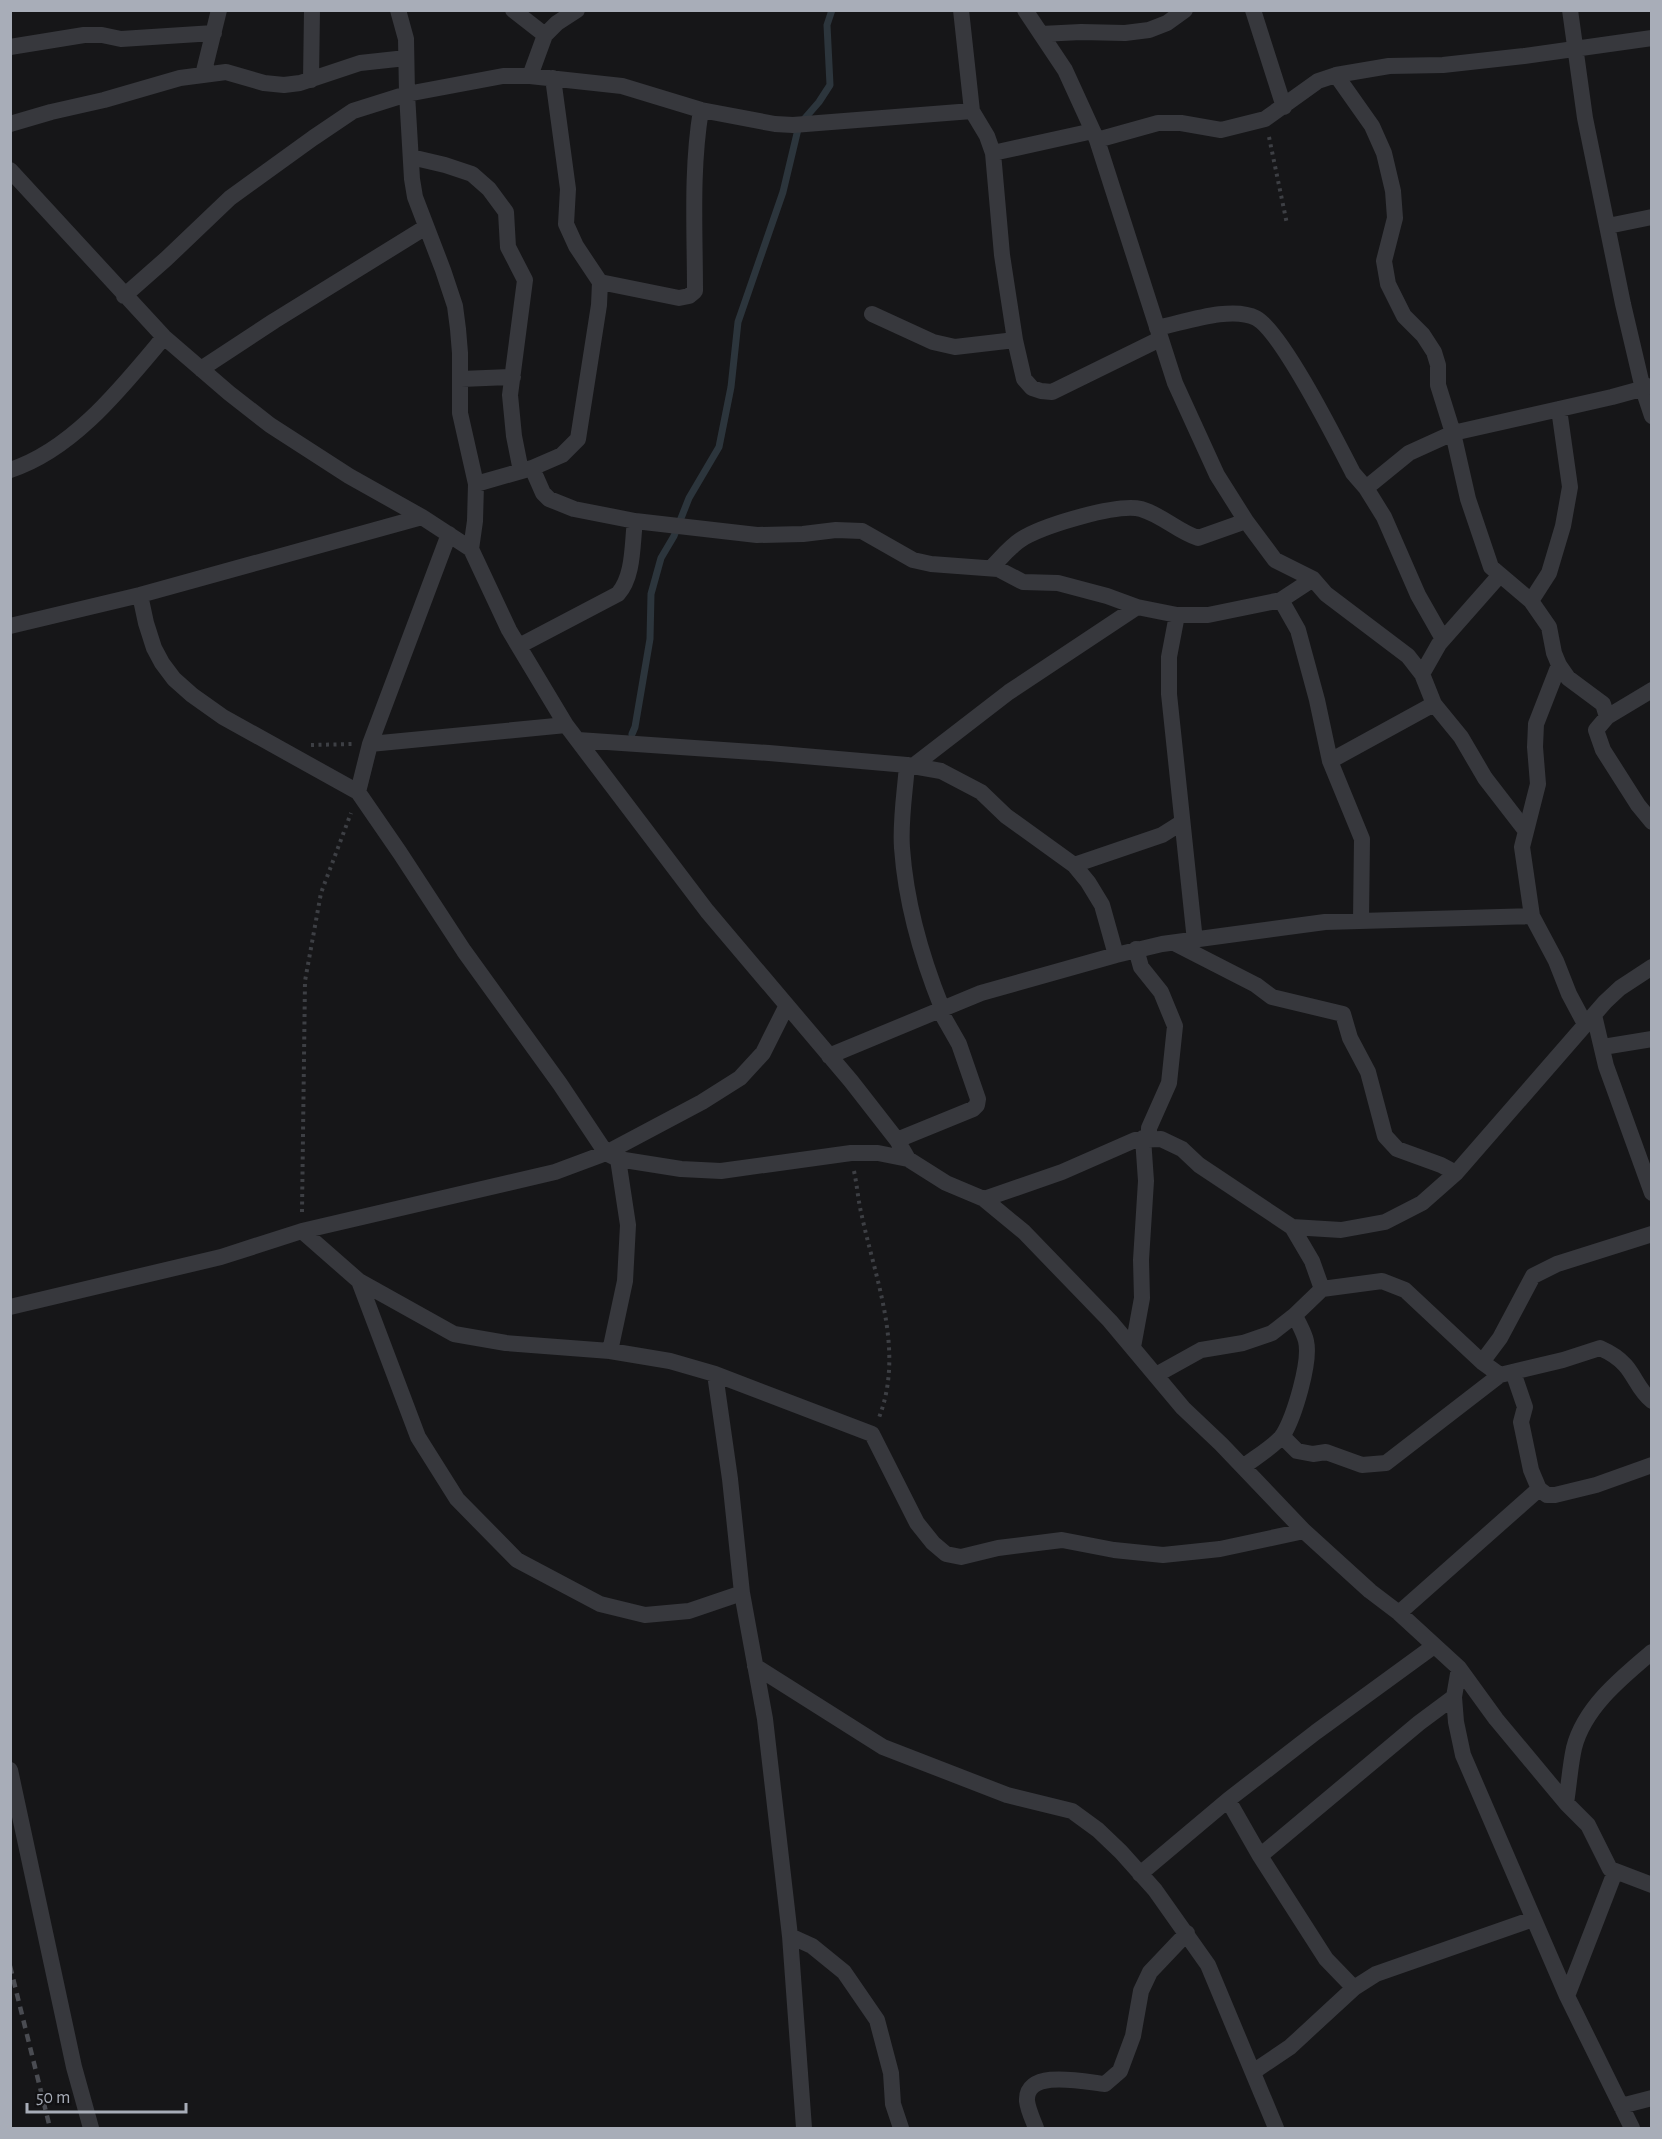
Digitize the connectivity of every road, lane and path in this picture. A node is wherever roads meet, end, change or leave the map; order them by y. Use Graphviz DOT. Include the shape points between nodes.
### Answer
graph roads {
  1 [pos="219,10"];
  2 [pos="312,10"];
  3 [pos="398,10"];
  4 [pos="513,10"];
  5 [pos="577,10"];
  6 [pos="961,10"];
  7 [pos="1025,10"];
  8 [pos="1185,10"];
  9 [pos="1253,10"];
  10 [pos="1570,10"];
  11 [pos="214,33"];
  12 [pos="1041,34"];
  13 [pos="545,35"];
  14 [pos="1652,38"];
  15 [pos="10,47"];
  16 [pos="1576,49"];
  17 [pos="406,58"];
  18 [pos="203,75"];
  19 [pos="1336,75"];
  20 [pos="530,76"];
  21 [pos="553,78"];
  22 [pos="311,80"];
  23 [pos="407,94"];
  24 [pos="1284,107"];
  25 [pos="701,110"];
  26 [pos="972,111"];
  27 [pos="1265,119"];
  28 [pos="10,124"];
  29 [pos="1095,136"];
  30 [pos="993,153"];
  31 [pos="411,157"];
  32 [pos="10,170"];
  33 [pos="1652,218"];
  34 [pos="1287,224"];
  35 [pos="1608,226"];
  36 [pos="426,227"];
  37 [pos="600,282"];
  38 [pos="124,296"];
  39 [pos="872,314"];
  40 [pos="1159,334"];
  41 [pos="164,337"];
  42 [pos="1015,340"];
  43 [pos="201,369"];
  44 [pos="513,377"];
  45 [pos="461,379"];
  46 [pos="1647,387"];
  47 [pos="1559,409"];
  48 [pos="1652,416"];
  49 [pos="1453,433"];
  50 [pos="10,470"];
  51 [pos="526,470"];
  52 [pos="476,484"];
  53 [pos="1366,488"];
  54 [pos="422,517"];
  55 [pos="635,521"];
  56 [pos="1246,521"];
  57 [pos="449,534"];
  58 [pos="471,549"];
  59 [pos="991,568"];
  60 [pos="1499,576"];
  61 [pos="1313,579"];
  62 [pos="140,595"];
  63 [pos="1281,600"];
  64 [pos="1531,601"];
  65 [pos="1137,608"];
  66 [pos="1178,615"];
  67 [pos="10,626"];
  68 [pos="1443,639"];
  69 [pos="519,646"];
  70 [pos="1559,665"];
  71 [pos="1422,674"];
  72 [pos="1652,690"];
  73 [pos="1434,704"];
  74 [pos="1607,717"];
  75 [pos="566,725"];
  76 [pos="578,740"];
  77 [pos="370,744"];
  78 [pos="310,745"];
  79 [pos="1330,761"];
  80 [pos="910,766"];
  81 [pos="358,792"];
  82 [pos="1652,822"];
  83 [pos="1181,823"];
  84 [pos="1526,831"];
  85 [pos="1074,865"];
  86 [pos="1532,916"];
  87 [pos="1361,920"];
  88 [pos="1195,941"];
  89 [pos="1174,943"];
  90 [pos="1136,949"];
  91 [pos="1116,955"];
  92 [pos="1652,967"];
  93 [pos="786,1007"];
  94 [pos="940,1009"];
  95 [pos="1589,1019"];
  96 [pos="1652,1039"];
  97 [pos="1603,1047"];
  98 [pos="829,1056"];
  99 [pos="1146,1138"];
  100 [pos="897,1140"];
  101 [pos="851,1153"];
  102 [pos="612,1156"];
  103 [pos="908,1158"];
  104 [pos="1456,1173"];
  105 [pos="1652,1193"];
  106 [pos="984,1199"];
  107 [pos="1293,1227"];
  108 [pos="302,1231"];
  109 [pos="1652,1234"];
  110 [pos="359,1281"];
  111 [pos="1322,1288"];
  112 [pos="10,1307"];
  113 [pos="1295,1315"];
  114 [pos="1133,1347"];
  115 [pos="610,1351"];
  116 [pos="1482,1362"];
  117 [pos="1506,1373"];
  118 [pos="715,1374"];
  119 [pos="1156,1375"];
  120 [pos="1652,1401"];
  121 [pos="872,1434"];
  122 [pos="1282,1436"];
  123 [pos="1652,1465"];
  124 [pos="1243,1467"];
  125 [pos="1539,1489"];
  126 [pos="1304,1531"];
  127 [pos="742,1593"];
  128 [pos="1399,1613"];
  129 [pos="1434,1646"];
  130 [pos="1652,1652"];
  131 [pos="755,1666"];
  132 [pos="1459,1668"];
  133 [pos="1454,1697"];
  134 [pos="10,1770"];
  135 [pos="1228,1800"];
  136 [pos="1566,1803"];
  137 [pos="1260,1856"];
  138 [pos="1616,1872"];
  139 [pos="1140,1874"];
  140 [pos="1652,1885"];
  141 [pos="1533,1919"];
  142 [pos="1187,1933"];
  143 [pos="790,1936"];
  144 [pos="1354,1988"];
  145 [pos="1567,1996"];
  146 [pos="1253,2072"];
  147 [pos="1652,2098"];
  148 [pos="1623,2120"];
  149 [pos="91,2128"];
  150 [pos="804,2128"];
  151 [pos="901,2128"];
  152 [pos="1036,2128"];
  153 [pos="1276,2128"];
  1 -- 11 [label="street"];
  2 -- 22 [label="street"];
  3 -- 17 [label="street" via="406,39"];
  4 -- 13 [label="street"];
  5 -- 13 [label="street"];
  6 -- 26 [label="street"];
  7 -- 12 [label="street"];
  8 -- 12 [label="street" via="1149,30"];
  9 -- 24 [label="street"];
  10 -- 16 [label="street"];
  11 -- 15 [label="street" via="121,39 84,35"];
  11 -- 18 [label="street"];
  12 -- 29 [label="street" via="1065,70"];
  13 -- 20 [label="street"];
  14 -- 16 [label="street"];
  16 -- 19 [label="street" via="1443,65 1389,66"];
  16 -- 35 [label="street" via="1585,118"];
  17 -- 22 [label="street" via="360,63"];
  17 -- 23 [label="street"];
  18 -- 22 [label="street" via="226,72 284,85"];
  18 -- 28 [label="street"];
  19 -- 24 [label="street" via="1317,81"];
  19 -- 49 [label="street" via="1372,126 1383,153 1394,191 1395,218 1383,261 1388,284 1404,316 1434,352 1438,385"];
  20 -- 21 [label="street"];
  20 -- 23 [label="street" via="503,76"];
  21 -- 25 [label="street" via="622,86"];
  21 -- 37 [label="street" via="568,189 566,224"];
  23 -- 31 [label="street"];
  23 -- 38 [label="street" via="353,111 313,138 231,198"];
  24 -- 27 [label="street"];
  25 -- 26 [label="street" via="793,125"];
  25 -- 37 [label="street" via="694,196 694,291 679,298"];
  26 -- 30 [label="street"];
  27 -- 29 [label="street" via="1221,129 1158,123"];
  27 -- 34 [label="path"];
  29 -- 30 [label="street"];
  29 -- 40 [label="street"];
  30 -- 42 [label="street"];
  31 -- 36 [label="street" via="415,197"];
  31 -- 44 [label="street" via="472,174 506,212 508,247 525,280"];
  32 -- 38 [label="street"];
  33 -- 35 [label="street"];
  35 -- 46 [label="street" via="1623,304"];
  36 -- 43 [label="street"];
  36 -- 45 [label="street" via="455,306"];
  37 -- 51 [label="street" via="578,439 562,455"];
  38 -- 41 [label="street"];
  39 -- 42 [label="street" via="933,342 955,347"];
  40 -- 42 [label="street" via="1052,392 1032,388 1024,379"];
  40 -- 53 [label="street" via="1223,314 1256,318 1280,343 1353,473"];
  40 -- 56 [label="street" via="1175,383 1213,465"];
  41 -- 43 [label="street"];
  41 -- 50 [label="street" via="116,394 72,434"];
  43 -- 54 [label="street" via="270,424 349,476"];
  44 -- 45 [label="street"];
  44 -- 51 [label="street" via="510,412"];
  45 -- 52 [label="street" via="460,413"];
  46 -- 47 [label="street"];
  46 -- 48 [label="street"];
  47 -- 49 [label="street"];
  47 -- 64 [label="street" via="1570,487 1549,573"];
  49 -- 53 [label="street" via="1396,461"];
  49 -- 60 [label="street" via="1486,555"];
  51 -- 52 [label="street"];
  51 -- 55 [label="street" via="549,499 574,509"];
  52 -- 58 [label="street"];
  53 -- 68 [label="street"];
  54 -- 57 [label="street"];
  54 -- 62 [label="street"];
  55 -- 59 [label="street" via="758,535 862,531 912,560"];
  55 -- 69 [label="street" via="629,572 618,594"];
  56 -- 59 [label="street" via="1198,538 1139,508 1111,509 1022,538"];
  56 -- 61 [label="street" via="1275,560"];
  57 -- 58 [label="street"];
  57 -- 77 [label="street"];
  58 -- 69 [label="street"];
  59 -- 65 [label="street" via="1023,582 1058,583"];
  60 -- 64 [label="street"];
  60 -- 68 [label="street"];
  61 -- 63 [label="street"];
  61 -- 71 [label="street" via="1326,594 1407,656"];
  62 -- 67 [label="street"];
  62 -- 81 [label="street" via="154,648 174,679 223,717"];
  63 -- 66 [label="street" via="1208,615"];
  63 -- 79 [label="street" via="1298,630"];
  64 -- 70 [label="street" via="1549,627"];
  65 -- 66 [label="street"];
  65 -- 80 [label="street" via="1010,692"];
  66 -- 83 [label="street" via="1169,657 1168,694"];
  68 -- 71 [label="street"];
  69 -- 75 [label="street"];
  70 -- 74 [label="street" via="1568,678 1603,704"];
  70 -- 84 [label="street" via="1536,724 1538,784"];
  71 -- 73 [label="street"];
  72 -- 74 [label="street"];
  73 -- 79 [label="street"];
  73 -- 84 [label="street"];
  74 -- 82 [label="street" via="1596,730 1604,750"];
  75 -- 76 [label="street"];
  75 -- 77 [label="street"];
  76 -- 80 [label="street"];
  76 -- 93 [label="street" via="707,911"];
  77 -- 78 [label="path"];
  77 -- 81 [label="street"];
  79 -- 87 [label="street" via="1362,839"];
  80 -- 85 [label="street" via="941,771 981,792 1006,816"];
  80 -- 94 [label="street" via="902,846 911,916"];
  81 -- 102 [label="street" via="464,951"];
  81 -- 108 [label="path" via="321,893 305,981"];
  83 -- 85 [label="street" via="1162,835"];
  83 -- 88 [label="street"];
  84 -- 86 [label="street" via="1522,848"];
  85 -- 91 [label="street" via="1102,905"];
  86 -- 87 [label="street"];
  86 -- 95 [label="street" via="1569,994"];
  87 -- 88 [label="street"];
  88 -- 89 [label="street"];
  89 -- 90 [label="street"];
  89 -- 104 [label="street" via="1272,997 1343,1014 1350,1038 1368,1072 1384,1136 1397,1149"];
  90 -- 91 [label="street"];
  90 -- 99 [label="street" via="1141,967 1161,992 1175,1026 1169,1083"];
  91 -- 94 [label="street" via="981,993"];
  92 -- 95 [label="street" via="1620,988"];
  93 -- 98 [label="street"];
  93 -- 102 [label="street" via="763,1053 740,1078"];
  94 -- 98 [label="street"];
  94 -- 100 [label="street" via="960,1044 977,1105"];
  95 -- 97 [label="street"];
  95 -- 104 [label="street"];
  96 -- 97 [label="street"];
  97 -- 105 [label="street" via="1606,1066"];
  98 -- 100 [label="street"];
  99 -- 106 [label="street"];
  99 -- 107 [label="street" via="1161,1139 1182,1149 1199,1165"];
  99 -- 114 [label="street" via="1142,1298"];
  100 -- 103 [label="street"];
  101 -- 102 [label="street" via="721,1171 681,1169"];
  101 -- 103 [label="street"];
  101 -- 121 [label="path" via="885,1312 889,1353 889,1386"];
  102 -- 108 [label="street"];
  102 -- 115 [label="street" via="628,1225 624,1281"];
  103 -- 106 [label="street" via="946,1183"];
  104 -- 107 [label="street" via="1422,1203 1385,1222 1341,1230"];
  106 -- 114 [label="street" via="1024,1232"];
  107 -- 111 [label="street"];
  108 -- 110 [label="street"];
  108 -- 112 [label="street" via="221,1257"];
  109 -- 116 [label="street" via="1557,1264 1533,1276 1500,1338"];
  110 -- 115 [label="street" via="454,1334 506,1343"];
  110 -- 127 [label="street" via="418,1437 457,1499 517,1560 600,1604 645,1615 689,1611"];
  111 -- 113 [label="street"];
  111 -- 116 [label="street" via="1382,1281 1405,1290"];
  113 -- 119 [label="street" via="1272,1333 1244,1344 1201,1350"];
  113 -- 122 [label="street" via="1306,1341 1307,1359"];
  114 -- 119 [label="street"];
  115 -- 118 [label="street" via="670,1360"];
  116 -- 117 [label="street"];
  117 -- 120 [label="street" via="1600,1348 1625,1365"];
  117 -- 122 [label="street" via="1386,1463 1362,1465 1326,1452 1297,1450"];
  117 -- 125 [label="street" via="1525,1407 1522,1426"];
  118 -- 121 [label="street"];
  118 -- 127 [label="street"];
  119 -- 124 [label="street" via="1183,1408"];
  121 -- 126 [label="street" via="917,1523 946,1554 961,1557 1062,1540 1163,1555 1220,1549"];
  122 -- 124 [label="street"];
  123 -- 125 [label="street" via="1555,1495"];
  124 -- 126 [label="street"];
  125 -- 128 [label="street"];
  126 -- 128 [label="street"];
  127 -- 131 [label="street"];
  128 -- 129 [label="street"];
  129 -- 132 [label="street"];
  129 -- 135 [label="street"];
  130 -- 136 [label="street" via="1588,1715 1574,1747"];
  131 -- 139 [label="street" via="883,1747 1007,1795 1072,1811 1098,1830"];
  131 -- 143 [label="street" via="765,1719"];
  132 -- 133 [label="street"];
  132 -- 136 [label="street"];
  133 -- 137 [label="street"];
  133 -- 141 [label="street" via="1463,1755"];
  134 -- 149 [label="street"];
  135 -- 137 [label="street"];
  135 -- 139 [label="street"];
  136 -- 138 [label="street" via="1588,1825 1610,1869"];
  137 -- 144 [label="street" via="1326,1959"];
  138 -- 140 [label="street"];
  138 -- 145 [label="street"];
  139 -- 142 [label="street"];
  141 -- 144 [label="street" via="1376,1974"];
  141 -- 145 [label="street"];
  142 -- 146 [label="street" via="1208,1965"];
  142 -- 152 [label="street" via="1150,1972 1141,1991 1133,2036 1120,2071 1105,2084 1054,2079 1038,2082 1029,2091 1027,2102"];
  143 -- 150 [label="street"];
  143 -- 151 [label="street" via="812,1946 844,1972 877,2020"];
  144 -- 146 [label="street" via="1290,2047"];
  145 -- 148 [label="street"];
  146 -- 153 [label="street"];
  147 -- 148 [label="street"];
}
